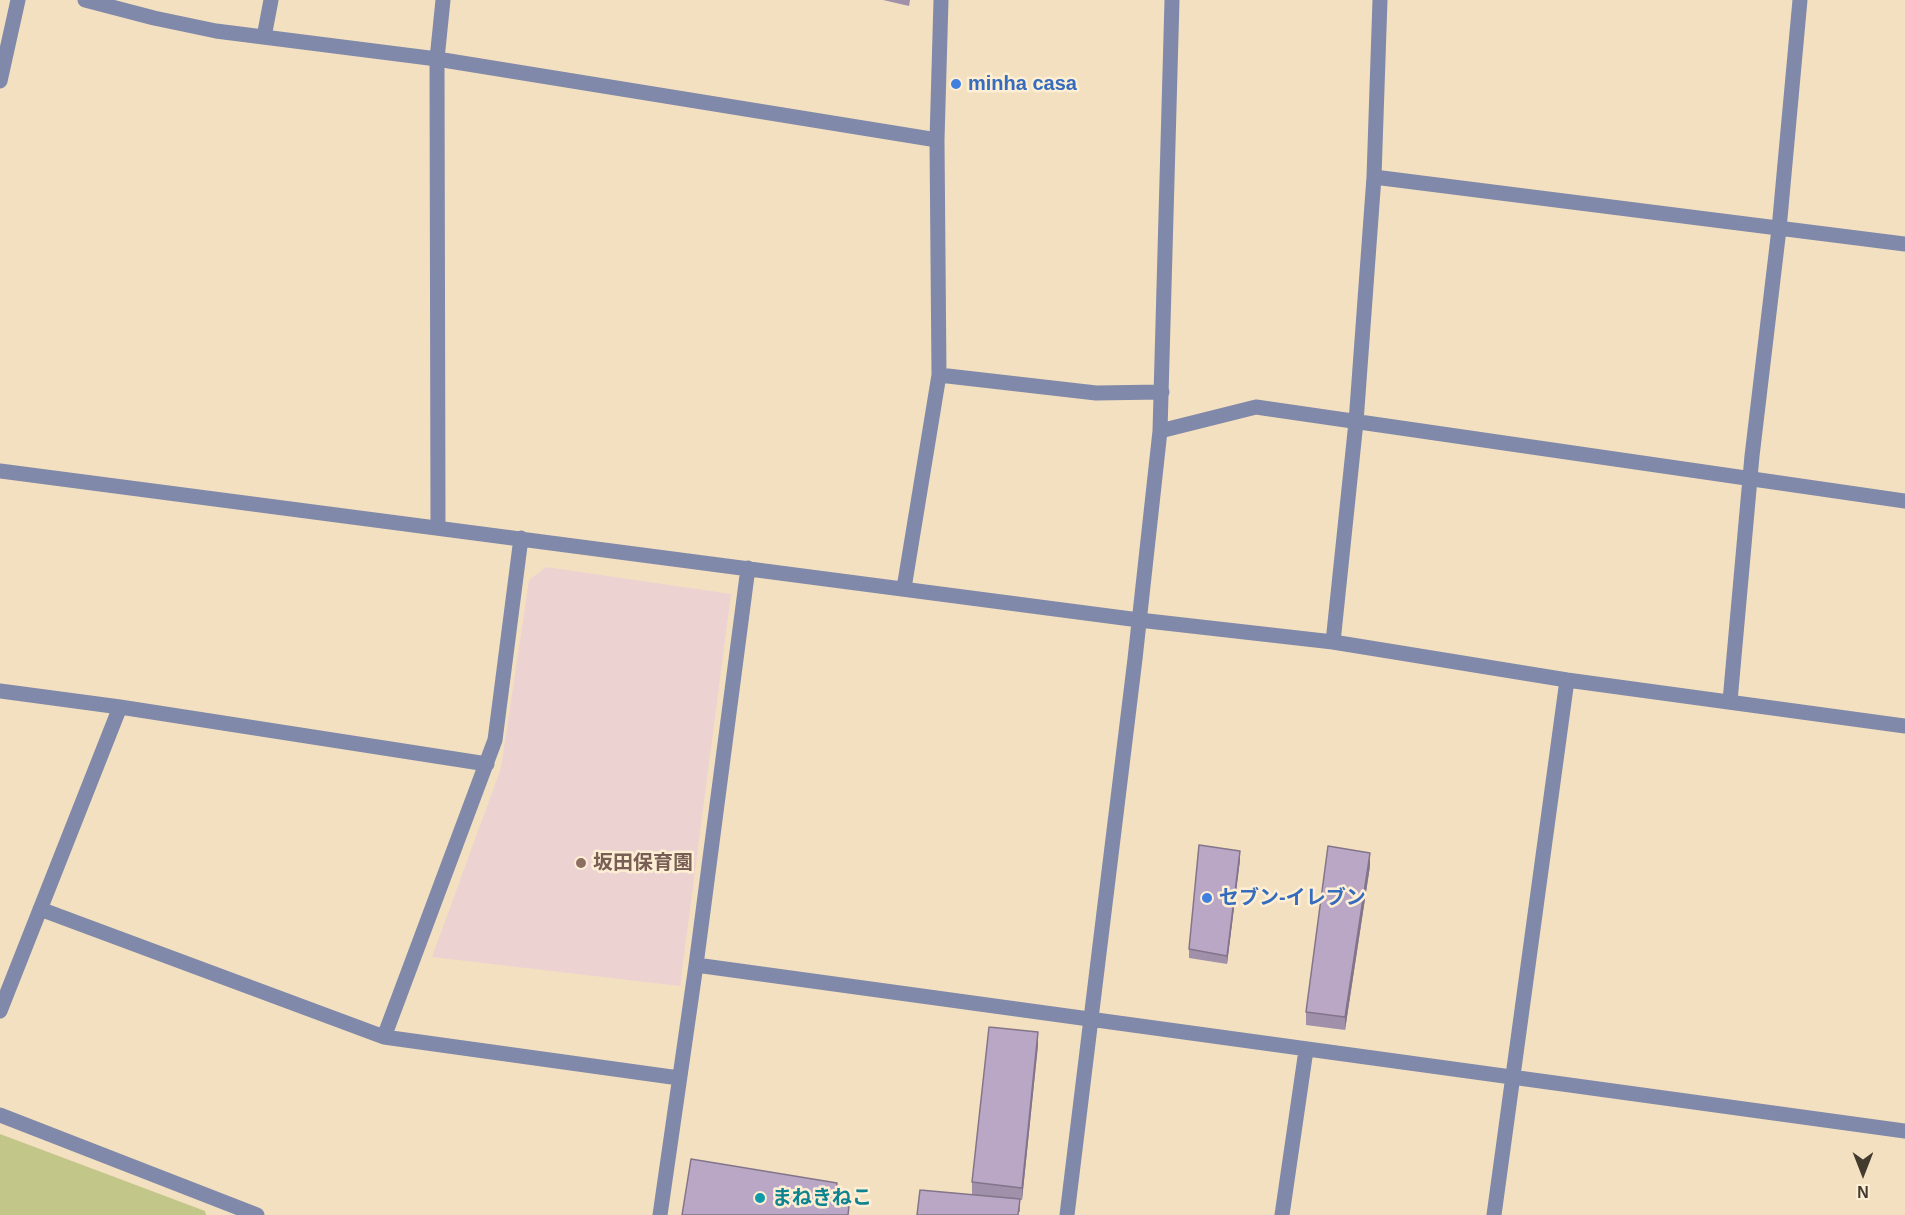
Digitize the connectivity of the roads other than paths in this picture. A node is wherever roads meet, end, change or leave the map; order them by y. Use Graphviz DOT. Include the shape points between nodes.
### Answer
graph roads {
  1 [pos="18,0"];
  2 [pos="85,0"];
  3 [pos="271,0"];
  4 [pos="443,0"];
  5 [pos="942,0"];
  6 [pos="1172,0"];
  7 [pos="1380,0"];
  8 [pos="1800,0"];
  9 [pos="264,37"];
  10 [pos="437,59"];
  11 [pos="0,81"];
  12 [pos="937,140"];
  13 [pos="1374,177"];
  14 [pos="1779,229"];
  15 [pos="1905,244"];
  16 [pos="939,375"];
  17 [pos="1162,392"];
  18 [pos="1356,422"];
  19 [pos="1160,431"];
  20 [pos="0,471"];
  21 [pos="1750,479"];
  22 [pos="1905,501"];
  23 [pos="438,528"];
  24 [pos="521,538"];
  25 [pos="748,568"];
  26 [pos="904,588"];
  27 [pos="1139,620"];
  28 [pos="1333,642"];
  29 [pos="1567,680"];
  30 [pos="0,690"];
  31 [pos="1730,701"];
  32 [pos="120,707"];
  33 [pos="1905,726"];
  34 [pos="487,764"];
  35 [pos="40,909"];
  36 [pos="696,966"];
  37 [pos="0,1011"];
  38 [pos="1089,1020"];
  39 [pos="384,1037"];
  40 [pos="1306,1050"];
  41 [pos="679,1078"];
  42 [pos="1512,1078"];
  43 [pos="0,1115"];
  44 [pos="1905,1131"];
  45 [pos="231,1210"];
  46 [pos="257,1215"];
  47 [pos="660,1215"];
  48 [pos="1067,1215"];
  49 [pos="1282,1215"];
  50 [pos="1494,1215"];
  1 -- 11 [label="street"];
  2 -- 9 [label="street" via="216,31"];
  3 -- 9 [label="street"];
  4 -- 10 [label="street"];
  5 -- 12 [label="street"];
  6 -- 17 [label="street"];
  7 -- 13 [label="street"];
  8 -- 14 [label="street"];
  9 -- 10 [label="street"];
  10 -- 12 [label="street"];
  10 -- 23 [label="street"];
  12 -- 16 [label="street"];
  13 -- 14 [label="street"];
  13 -- 18 [label="street"];
  14 -- 15 [label="street"];
  14 -- 21 [label="street"];
  16 -- 17 [label="street" via="1096,393"];
  16 -- 26 [label="street"];
  17 -- 19 [label="street"];
  18 -- 19 [label="street" via="1256,407"];
  18 -- 21 [label="street"];
  18 -- 28 [label="street"];
  19 -- 27 [label="street"];
  20 -- 23 [label="street"];
  21 -- 22 [label="street"];
  21 -- 31 [label="street"];
  23 -- 24 [label="street"];
  24 -- 25 [label="street"];
  24 -- 34 [label="street" via="495,740"];
  25 -- 26 [label="street"];
  25 -- 36 [label="street"];
  26 -- 27 [label="street"];
  27 -- 28 [label="street"];
  27 -- 38 [label="street"];
  28 -- 29 [label="street"];
  29 -- 31 [label="street"];
  29 -- 42 [label="street"];
  30 -- 32 [label="street"];
  31 -- 33 [label="street"];
  32 -- 34 [label="street"];
  32 -- 35 [label="street"];
  34 -- 39 [label="street"];
  35 -- 37 [label="street"];
  35 -- 39 [label="street"];
  36 -- 38 [label="street"];
  36 -- 41 [label="street"];
  38 -- 40 [label="street"];
  38 -- 48 [label="street"];
  39 -- 41 [label="street"];
  40 -- 42 [label="street"];
  40 -- 49 [label="street"];
  41 -- 47 [label="street"];
  42 -- 44 [label="street"];
  42 -- 50 [label="street"];
  43 -- 45 [label="street"];
  45 -- 46 [label="street"];
}
